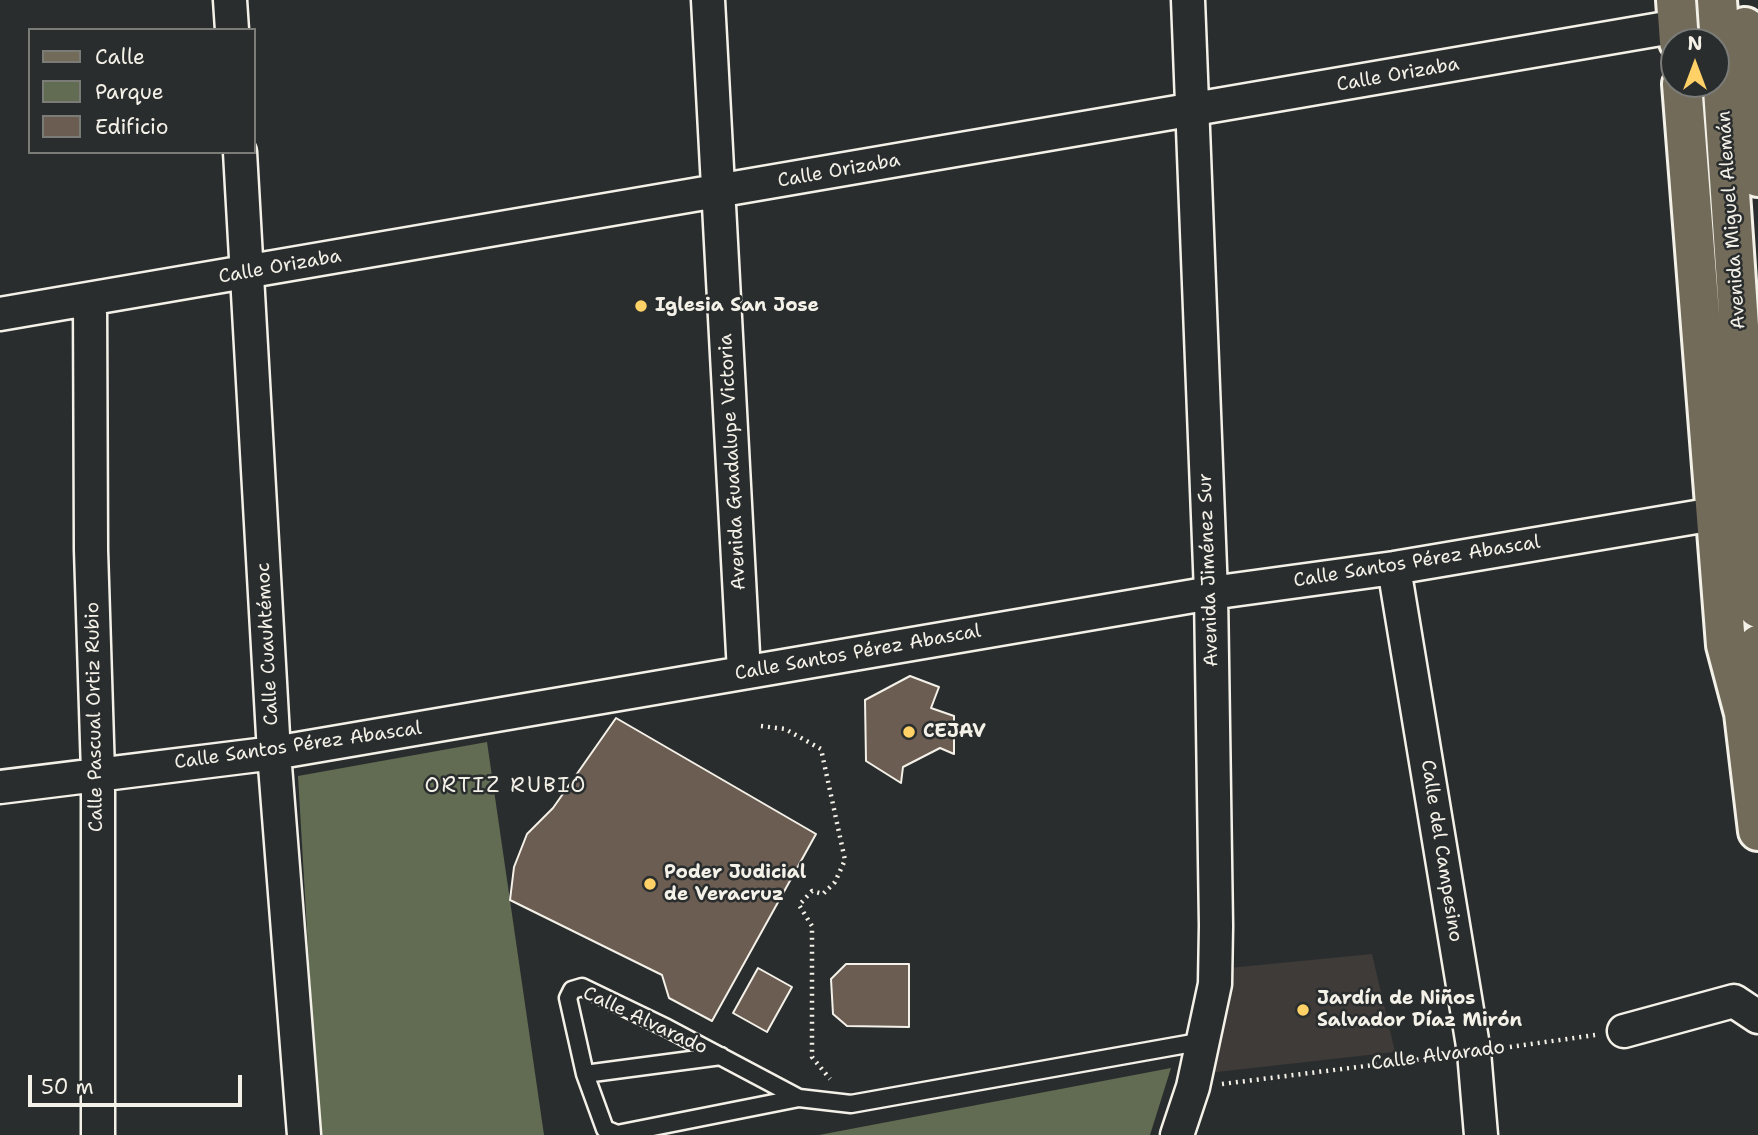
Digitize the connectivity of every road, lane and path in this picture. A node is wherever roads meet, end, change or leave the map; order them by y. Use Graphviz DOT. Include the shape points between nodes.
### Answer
graph roads {
  1 [pos="230,0"];
  2 [pos="708,0"];
  3 [pos="1188,0"];
  4 [pos="1717,0"];
  5 [pos="1744,0"];
  6 [pos="1678,23"];
  7 [pos="232,28"];
  8 [pos="1734,48"];
  9 [pos="1683,98"];
  10 [pos="1192,111"];
  11 [pos="240,154"];
  12 [pos="1758,177"];
  13 [pos="719,192"];
  14 [pos="247,272"];
  15 [pos="90,299"];
  16 [pos="0,314"];
  17 [pos="1714,513"];
  18 [pos="1394,568"];
  19 [pos="1211,593"];
  20 [pos="1758,608"];
  21 [pos="1758,645"];
  22 [pos="744,672"];
  23 [pos="1744,713"];
  24 [pos="761,726"];
  25 [pos="274,753"];
  26 [pos="98,773"];
  27 [pos="0,787"];
  28 [pos="1758,831"];
  29 [pos="1758,1017"];
  30 [pos="1624,1031"];
  31 [pos="1204,1041"];
  32 [pos="1474,1052"];
  33 [pos="721,1056"];
  34 [pos="585,1074"];
  35 [pos="1193,1087"];
  36 [pos="799,1098"];
  37 [pos="851,1104"];
  38 [pos="98,1135"];
  39 [pos="304,1135"];
  40 [pos="1177,1135"];
  41 [pos="1481,1135"];
  1 -- 7 [label="street"];
  2 -- 13 [label="street, Avenida Guadalupe Victoria"];
  3 -- 10 [label="street, Avenida Jiménez Sur"];
  4 -- 8 [label="main road, Avenida Miguel Alemán"];
  5 -- 8 [label="main road, Avenida Miguel Alemán"];
  6 -- 10 [label="street, Calle Orizaba"];
  8 -- 12 [label="main road, Avenida Miguel Alemán"];
  8 -- 20 [label="main road, Avenida Miguel Alemán"];
  9 -- 17 [label="main road"];
  10 -- 13 [label="street, Calle Orizaba"];
  10 -- 19 [label="street, Avenida Jiménez Sur"];
  11 -- 14 [label="street, Calle Cuauhtémoc"];
  13 -- 14 [label="street, Calle Orizaba"];
  13 -- 22 [label="street, Avenida Guadalupe Victoria"];
  14 -- 15 [label="street, Calle Orizaba"];
  14 -- 25 [label="street, Calle Cuauhtémoc"];
  15 -- 16 [label="street, Calle Orizaba"];
  15 -- 26 [label="street, Calle Pascual Ortiz Rubio"];
  17 -- 18 [label="street, Calle Santos Pérez Abascal"];
  17 -- 23 [label="main road" via="1726,645"];
  18 -- 19 [label="street, Calle Santos Pérez Abascal"];
  18 -- 32 [label="street, Calle del Campesino"];
  19 -- 22 [label="street, Calle Santos Pérez Abascal"];
  19 -- 31 [label="street, Avenida Jiménez Sur" via="1215,984"];
  21 -- 23 [label="main road"];
  22 -- 25 [label="street, Calle Santos Pérez Abascal"];
  23 -- 28 [label="main road"];
  24 -- 37 [label="path" via="785,729 821,749 845,860 835,882 823,894 812,891 799,905 812,926 812,1057"];
  25 -- 26 [label="street, Calle Santos Pérez Abascal"];
  25 -- 39 [label="street, Calle Cuauhtémoc"];
  26 -- 27 [label="street, Calle Santos Pérez Abascal"];
  26 -- 38 [label="street, Calle Pascual Ortiz Rubio"];
  29 -- 30 [label="street" via="1734,1001"];
  30 -- 32 [label="path, Calle Alvarado"];
  31 -- 35 [label="street, Avenida Jiménez Sur"];
  31 -- 37 [label="lane, Calle Alvarado"];
  32 -- 35 [label="path, Calle Alvarado"];
  32 -- 41 [label="street, Calle del Campesino"];
  33 -- 34 [label="lane"];
  33 -- 34 [label="lane, Calle Alvarado" via="582,987 572,990 568,998"];
  33 -- 36 [label="lane, Calle Alvarado"];
  34 -- 36 [label="lane, Calle Alvarado" via="605,1129 617,1134"];
  35 -- 40 [label="street, Avenida Jiménez Sur"];
  36 -- 37 [label="lane, Calle Alvarado"];
}
